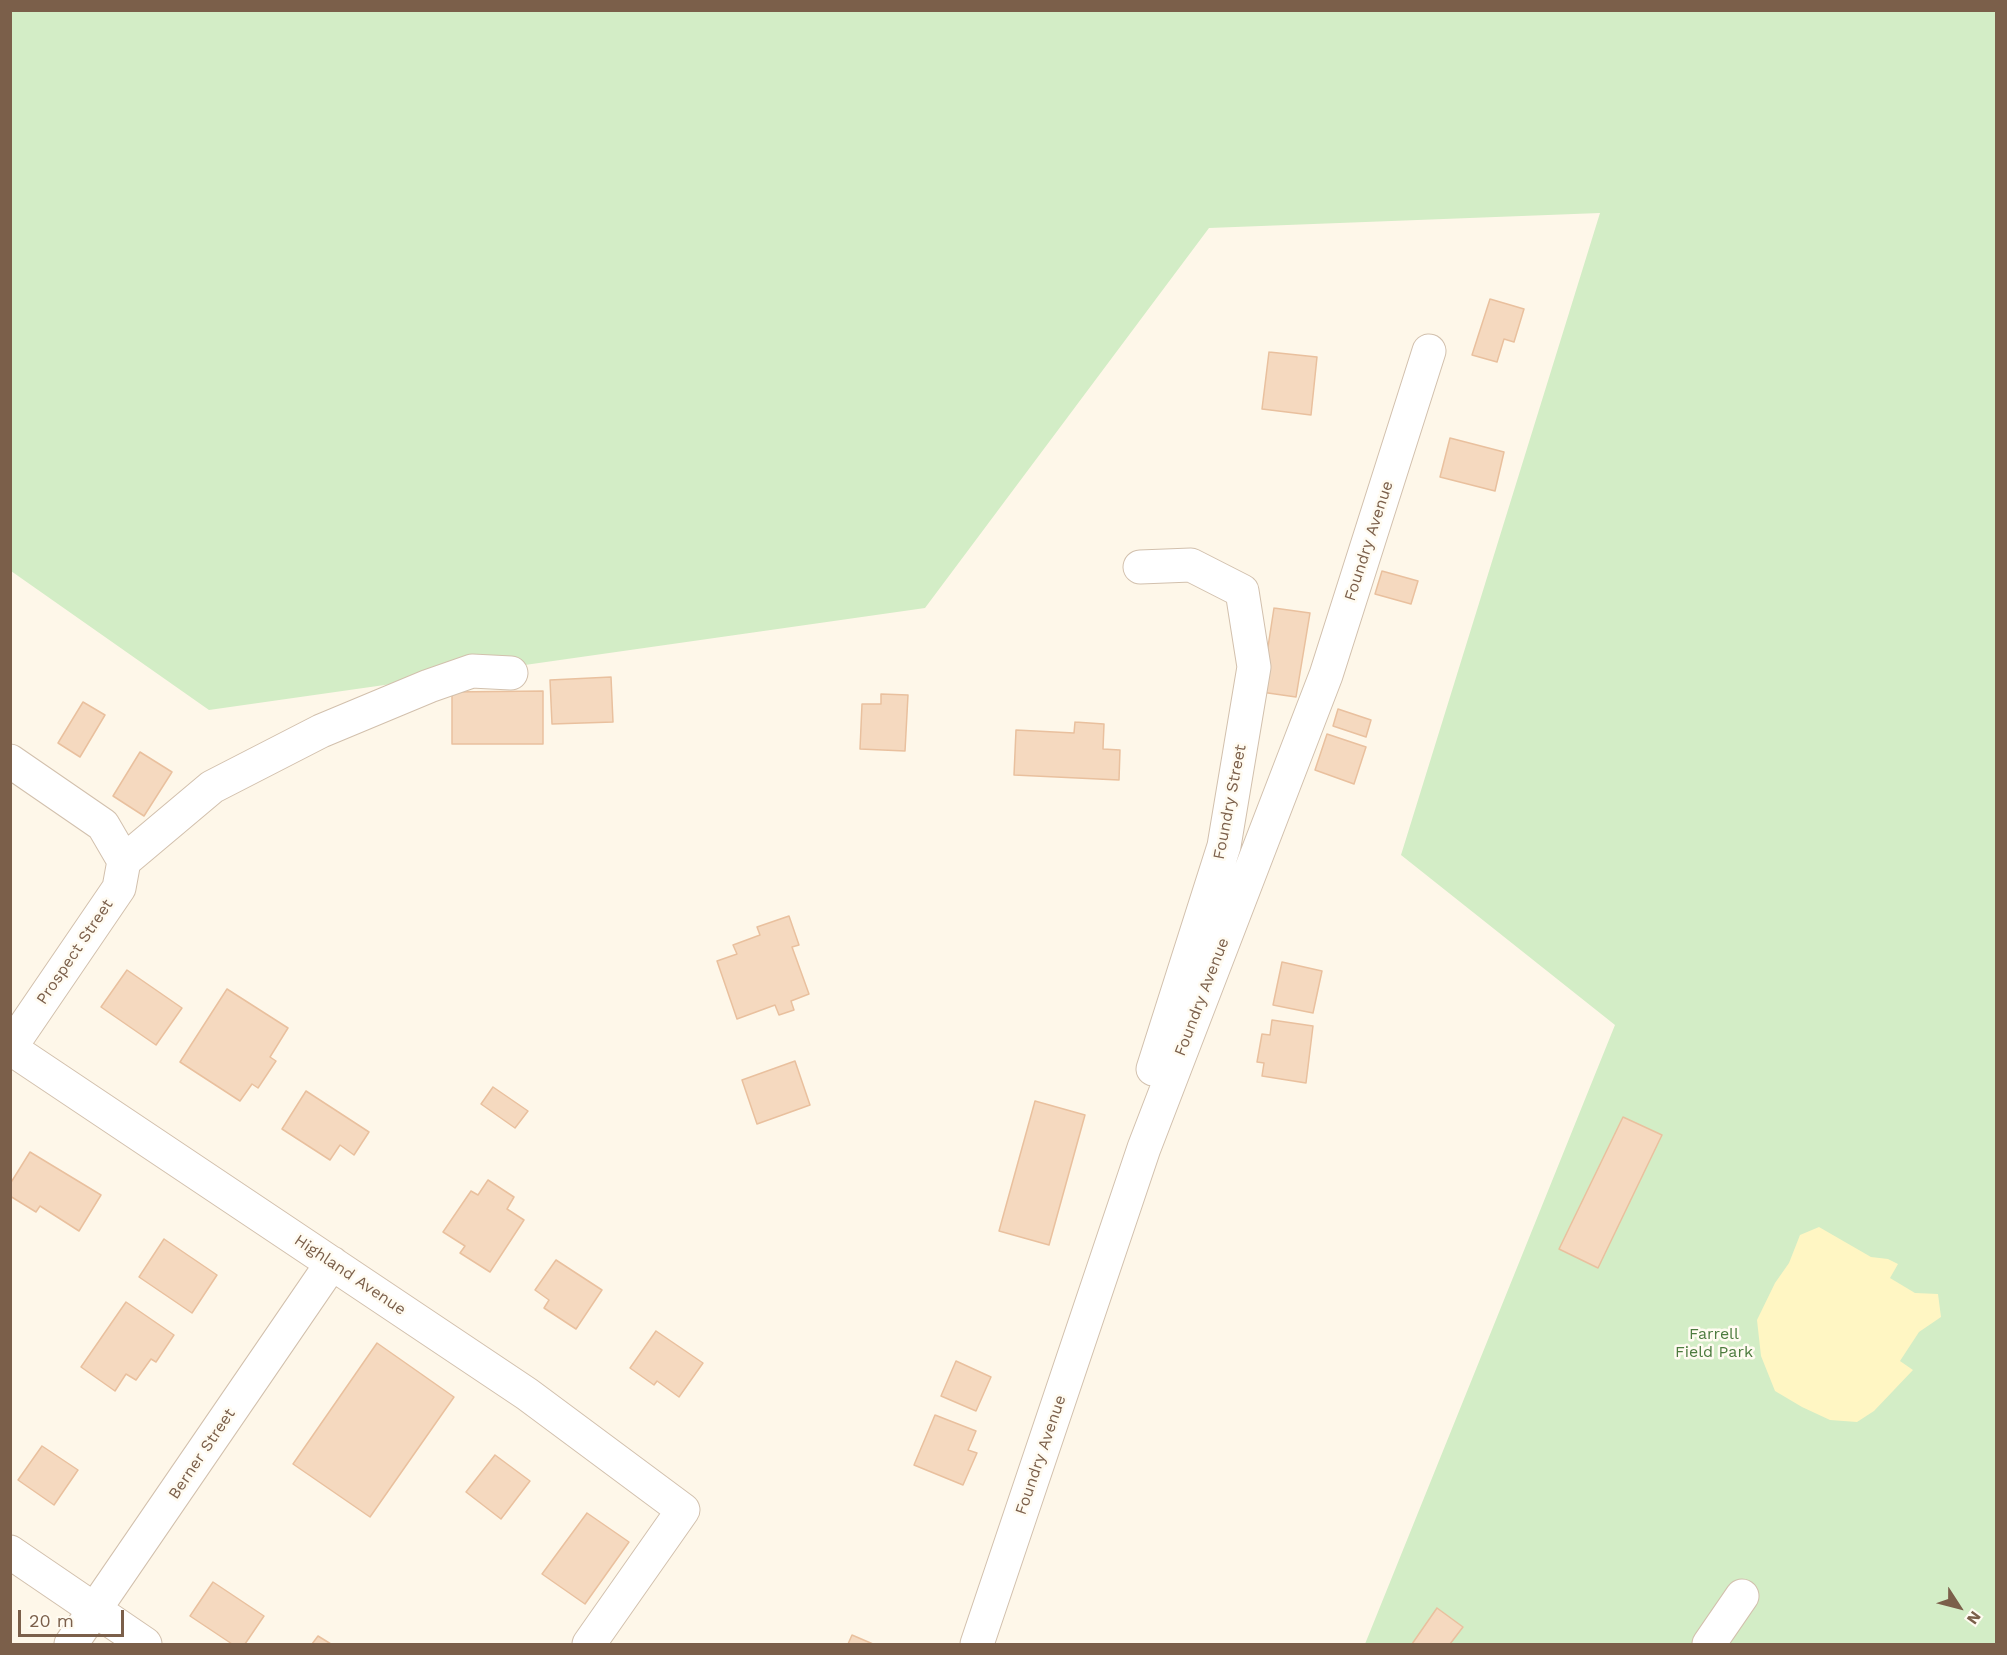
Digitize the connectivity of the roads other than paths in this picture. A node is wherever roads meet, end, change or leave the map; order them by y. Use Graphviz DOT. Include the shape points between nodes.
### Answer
graph roads {
  1 [pos="1429,351"];
  2 [pos="1140,567"];
  3 [pos="511,673"];
  4 [pos="10,761"];
  5 [pos="124,861"];
  6 [pos="10,1048"];
  7 [pos="1144,1148"];
  8 [pos="332,1263"];
  9 [pos="10,1552"];
  10 [pos="1742,1596"];
  11 [pos="95,1610"];
  12 [pos="71,1644"];
  13 [pos="145,1644"];
  14 [pos="589,1644"];
  15 [pos="977,1644"];
  16 [pos="1709,1644"];
  1 -- 7 [label="street, Foundry Avenue" via="1326,675"];
  2 -- 7 [label="street, Foundry Street" via="1191,565 1242,591 1254,667 1224,846 1146,1091"];
  3 -- 5 [label="street" via="472,670 321,731 212,787"];
  4 -- 5 [label="street" via="103,825"];
  5 -- 6 [label="street, Prospect Street" via="119,888"];
  6 -- 8 [label="street, Highland Avenue"];
  7 -- 15 [label="street, Foundry Avenue"];
  8 -- 11 [label="street, Berner Street"];
  8 -- 14 [label="street, Highland Avenue" via="527,1394 683,1510"];
  9 -- 11 [label="street"];
  10 -- 16 [label="street"];
  11 -- 12 [label="street, Berner Street"];
  11 -- 13 [label="street"];
}
